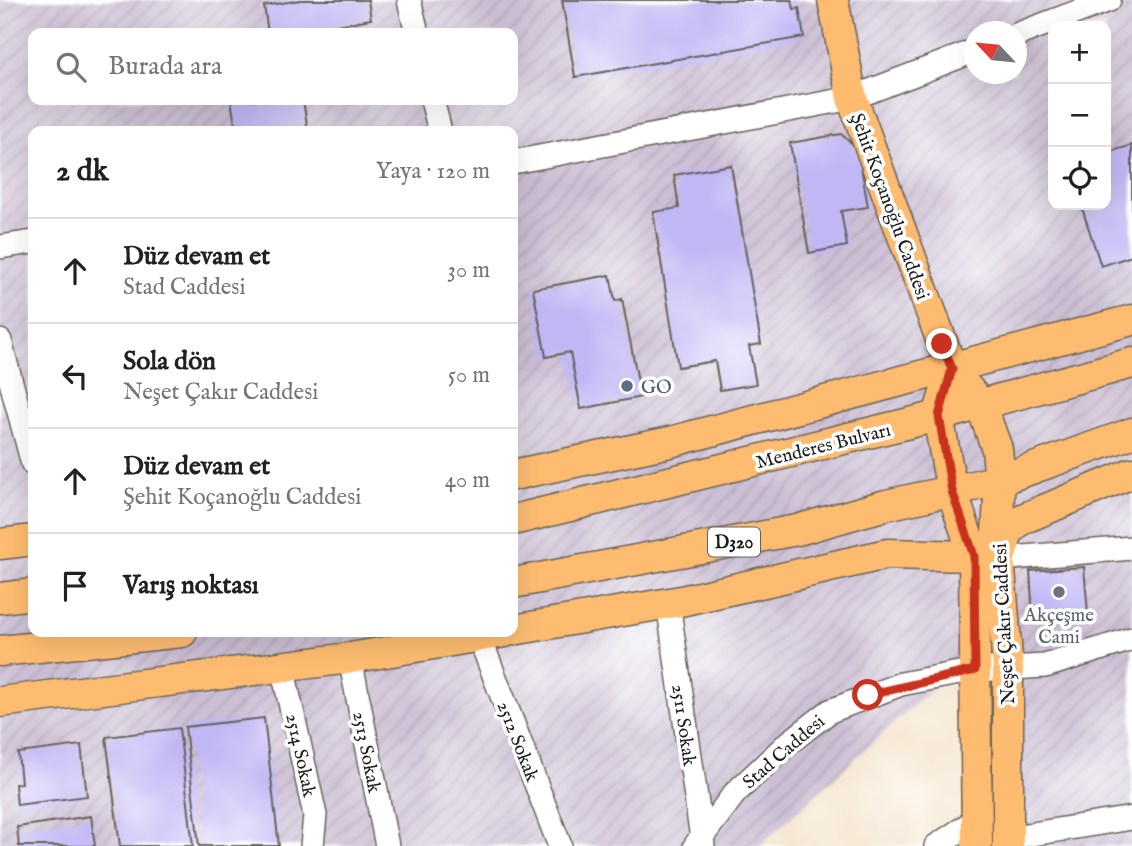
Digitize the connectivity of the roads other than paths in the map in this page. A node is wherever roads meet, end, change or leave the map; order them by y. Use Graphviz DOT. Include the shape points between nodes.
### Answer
graph roads {
  1 [pos="409,0"];
  2 [pos="833,0"];
  3 [pos="1109,0"];
  4 [pos="416,28"];
  5 [pos="1027,31"];
  6 [pos="964,55"];
  7 [pos="852,98"];
  8 [pos="433,105"];
  9 [pos="439,126"];
  10 [pos="518,161"];
  11 [pos="28,243"];
  12 [pos="0,247"];
  13 [pos="1132,320"];
  14 [pos="0,341"];
  15 [pos="1132,363"];
  16 [pos="952,369"];
  17 [pos="981,405"];
  18 [pos="939,416"];
  19 [pos="1132,433"];
  20 [pos="28,445"];
  21 [pos="1132,472"];
  22 [pos="518,474"];
  23 [pos="1000,480"];
  24 [pos="952,491"];
  25 [pos="518,519"];
  26 [pos="28,541"];
  27 [pos="0,544"];
  28 [pos="1132,548"];
  29 [pos="987,557"];
  30 [pos="518,582"];
  31 [pos="28,595"];
  32 [pos="0,598"];
  33 [pos="668,603"];
  34 [pos="518,630"];
  35 [pos="135,637"];
  36 [pos="474,637"];
  37 [pos="493,637"];
  38 [pos="1132,639"];
  39 [pos="0,651"];
  40 [pos="350,658"];
  41 [pos="282,666"];
  42 [pos="1008,668"];
  43 [pos="975,670"];
  44 [pos="0,702"];
  45 [pos="1132,818"];
  46 [pos="977,832"];
  47 [pos="1008,842"];
  48 [pos="700,844"];
  49 [pos="312,846"];
  50 [pos="387,846"];
  51 [pos="560,846"];
  52 [pos="936,846"];
  1 -- 4 [label="street"];
  2 -- 7 [label="main road, Şehit Koçanoğlu Caddesi"];
  3 -- 5 [label="street"];
  6 -- 7 [label="street"];
  7 -- 10 [label="street"];
  7 -- 16 [label="main road, Şehit Koçanoğlu Caddesi"];
  8 -- 9 [label="street"];
  11 -- 12 [label="street"];
  13 -- 16 [label="main road"];
  14 -- 20 [label="street"];
  15 -- 17 [label="main road, Menderes Bulvarı"];
  16 -- 17 [label="main road, Şehit Koçanoğlu Caddesi"];
  16 -- 18 [label="main road"];
  16 -- 22 [label="main road" via="670,442"];
  17 -- 18 [label="main road, Menderes Bulvarı"];
  17 -- 23 [label="main road, Neşet Çakır Caddesi" via="997,449"];
  18 -- 24 [label="main road"];
  18 -- 25 [label="main road, Menderes Bulvarı"];
  19 -- 23 [label="main road, D320"];
  21 -- 29 [label="main road" via="1020,520"];
  23 -- 24 [label="main road, D320"];
  23 -- 29 [label="main road, Neşet Çakır Caddesi" via="998,532"];
  24 -- 29 [label="main road, Neşet Çakır Caddesi"];
  24 -- 30 [label="main road, D320" via="797,530"];
  26 -- 27 [label="main road"];
  28 -- 29 [label="street"];
  29 -- 33 [label="main road" via="887,554"];
  29 -- 42 [label="main road, Neşet Çakır Caddesi"];
  29 -- 43 [label="main road, Neşet Çakır Caddesi"];
  31 -- 32 [label="main road"];
  33 -- 34 [label="main road"];
  33 -- 48 [label="street, 2511 Sokak"];
  35 -- 39 [label="main road"];
  36 -- 40 [label="main road"];
  37 -- 51 [label="street, 2512 Sokak"];
  38 -- 42 [label="street, Stad Caddesi" via="1045,666"];
  40 -- 41 [label="main road"];
  40 -- 50 [label="street, 2513 Sokak"];
  41 -- 44 [label="main road"];
  41 -- 49 [label="street, 2514 Sokak" via="314,815"];
  42 -- 43 [label="street, Stad Caddesi"];
  42 -- 47 [label="main road, Neşet Çakır Caddesi"];
  43 -- 46 [label="main road, Neşet Çakır Caddesi"];
  43 -- 48 [label="street, Stad Caddesi" via="901,684 830,711 735,793"];
  45 -- 47 [label="street"];
  46 -- 52 [label="street"];
}
